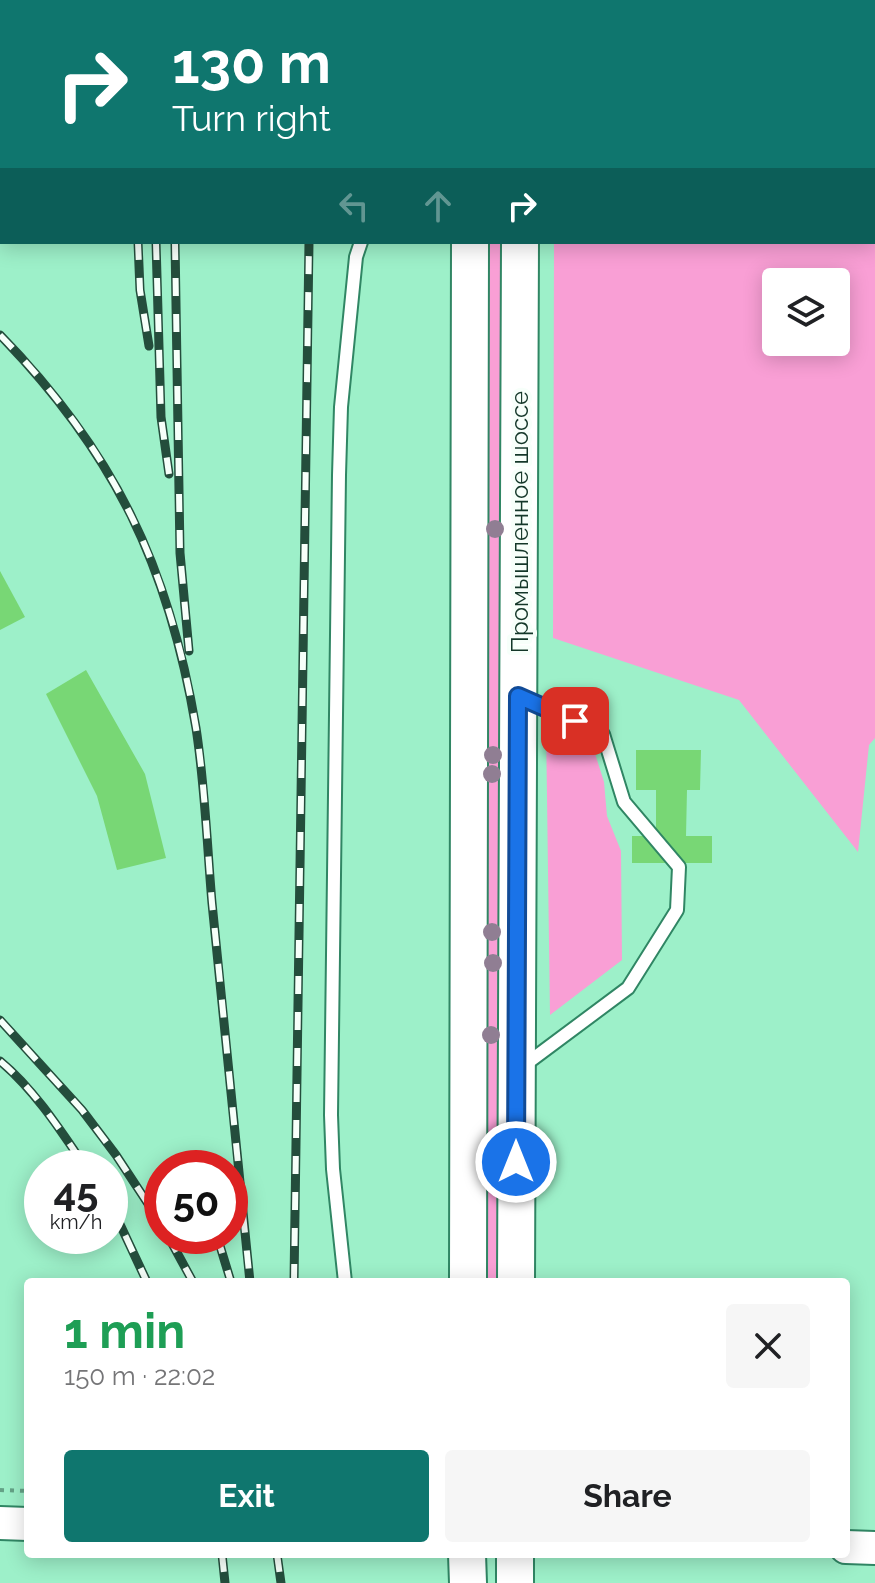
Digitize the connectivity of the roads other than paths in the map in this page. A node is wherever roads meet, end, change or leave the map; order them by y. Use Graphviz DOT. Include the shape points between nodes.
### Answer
graph roads {
  1 [pos="360,244"];
  2 [pos="470,244"];
  3 [pos="520,244"];
  4 [pos="518,696"];
  5 [pos="516,1071"];
  6 [pos="345,1278"];
  7 [pos="468,1278"];
  8 [pos="516,1278"];
  9 [pos="0,1523"];
  10 [pos="24,1524"];
  11 [pos="850,1547"];
  12 [pos="875,1548"];
  13 [pos="467,1558"];
  14 [pos="515,1558"];
  15 [pos="468,1583"];
  16 [pos="515,1583"];
  1 -- 6 [label="lane" via="341,407 339,475 331,1115"];
  2 -- 7 [label="main road, Промышленное шоссе"];
  3 -- 4 [label="main road, Промышленное шоссе"];
  4 -- 5 [label="main road, Промышленное шоссе"];
  4 -- 5 [label="lane" via="603,734 624,802 679,867 677,910 628,988"];
  5 -- 8 [label="main road, Промышленное шоссе"];
  9 -- 10 [label="street"];
  11 -- 12 [label="street"];
  13 -- 15 [label="main road"];
  14 -- 16 [label="main road"];
}
